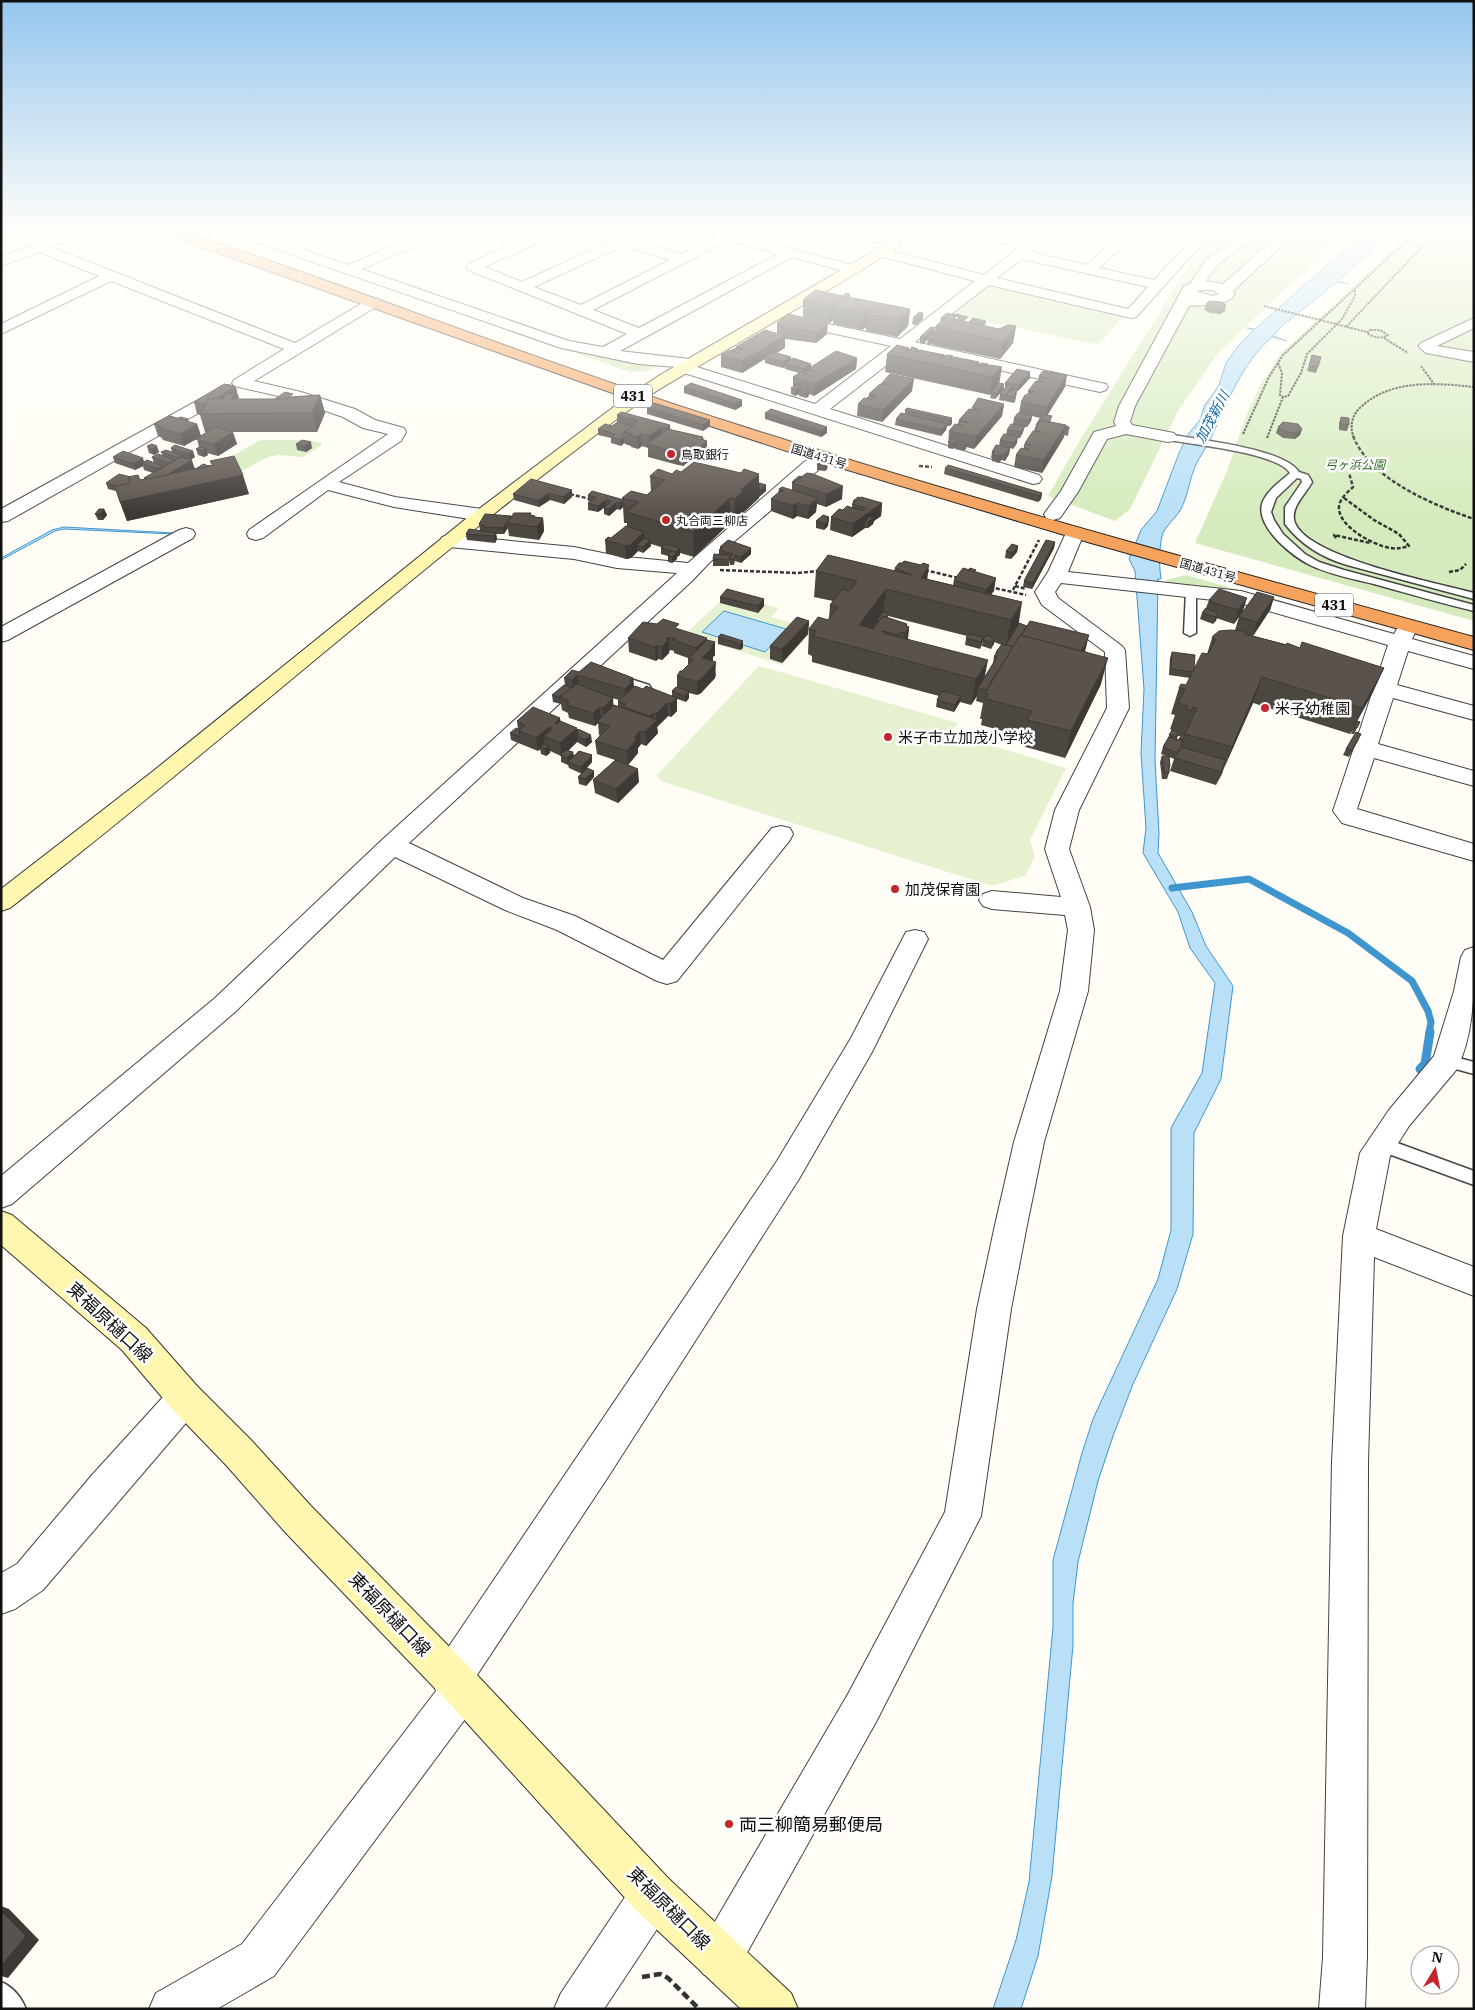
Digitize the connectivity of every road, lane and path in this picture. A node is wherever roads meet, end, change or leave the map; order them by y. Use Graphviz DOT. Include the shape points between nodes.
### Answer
graph roads {
  1 [pos="240,327"];
  2 [pos="333,327"];
  3 [pos="447,327"];
  4 [pos="462,327"];
  5 [pos="514,327"];
  6 [pos="623,327"];
  7 [pos="653,327"];
  8 [pos="755,327"];
  9 [pos="822,327"];
  10 [pos="926,327"];
  11 [pos="1171,327"];
  12 [pos="1312,327"];
  13 [pos="1334,327"];
  14 [pos="1346,327"];
  15 [pos="1464,327"];
  16 [pos="1367,332"];
  17 [pos="640,334"];
  18 [pos="903,345"];
  19 [pos="297,349"];
  20 [pos="604,353"];
  21 [pos="1474,357"];
  22 [pos="1278,363"];
  23 [pos="688,365"];
  24 [pos="240,383"];
  25 [pos="1100,387"];
  26 [pos="1474,387"];
  27 [pos="643,393"];
  28 [pos="1283,397"];
  29 [pos="818,410"];
  30 [pos="1126,429"];
  31 [pos="1243,434"];
  32 [pos="1168,437"];
  33 [pos="1267,438"];
  34 [pos="823,457"];
  35 [pos="1349,473"];
  36 [pos="1295,474"];
  37 [pos="1033,479"];
  38 [pos="526,481"];
  39 [pos="325,484"];
  40 [pos="1344,498"];
  41 [pos="597,501"];
  42 [pos="1053,514"];
  43 [pos="482,515"];
  44 [pos="1,517"];
  45 [pos="1474,519"];
  46 [pos="1043,533"];
  47 [pos="1075,533"];
  48 [pos="186,534"];
  49 [pos="256,534"];
  50 [pos="1102,534"];
  51 [pos="449,541"];
  52 [pos="1198,561"];
  53 [pos="1466,564"];
  54 [pos="692,570"];
  55 [pos="923,570"];
  56 [pos="820,571"];
  57 [pos="1447,572"];
  58 [pos="1055,576"];
  59 [pos="965,580"];
  60 [pos="982,585"];
  61 [pos="1013,590"];
  62 [pos="1191,591"];
  63 [pos="1474,596"];
  64 [pos="1047,597"];
  65 [pos="1474,608"];
  66 [pos="1474,632"];
  67 [pos="1190,633"];
  68 [pos="1404,634"];
  69 [pos="1,636"];
  70 [pos="1474,644"];
  71 [pos="1474,663"];
  72 [pos="586,668"];
  73 [pos="645,688"];
  74 [pos="1386,689"];
  75 [pos="1474,714"];
  76 [pos="1366,748"];
  77 [pos="1474,779"];
  78 [pos="781,834"];
  79 [pos="392,845"];
  80 [pos="1474,853"];
  81 [pos="992,900"];
  82 [pos="1,902"];
  83 [pos="1077,907"];
  84 [pos="915,939"];
  85 [pos="1474,957"];
  86 [pos="1460,1065"];
  87 [pos="1381,1144"];
  88 [pos="1474,1178"];
  89 [pos="1,1195"];
  90 [pos="1,1224"];
  91 [pos="1358,1236"];
  92 [pos="1474,1282"];
  93 [pos="185,1398"];
  94 [pos="1,1595"];
  95 [pos="457,1684"];
  96 [pos="652,1895"];
  97 [pos="719,1958"];
  98 [pos="632,1981"];
  99 [pos="1,1994"];
  100 [pos="14,2009"];
  101 [pos="172,2009"];
  102 [pos="577,2009"];
  103 [pos="698,2009"];
  104 [pos="775,2009"];
  105 [pos="1342,2009"];
  1 -- 19 [label="street"];
  2 -- 19 [label="street"];
  3 -- 27 [label="highway, 国道431号 / 431"];
  4 -- 27 [label="highway, 国道431号 / 431"];
  5 -- 20 [label="street" via="566,345"];
  6 -- 17 [label="street"];
  7 -- 17 [label="street"];
  8 -- 23 [label="street"];
  9 -- 18 [label="street"];
  10 -- 18 [label="street"];
  11 -- 30 [label="street" via="1127,406 1122,422"];
  12 -- 22 [label="path"];
  13 -- 28 [label="path" via="1307,354 1301,373 1288,396"];
  14 -- 16 [label="path"];
  15 -- 21 [label="street" via="1426,346 1432,350"];
  16 -- 16 [label="path" via="1376,338 1388,335 1380,330"];
  17 -- 20 [label="street"];
  18 -- 25 [label="street"];
  18 -- 29 [label="street"];
  19 -- 24 [label="street"];
  20 -- 23 [label="street"];
  22 -- 28 [label="path" via="1282,373 1280,395"];
  22 -- 31 [label="path"];
  23 -- 27 [label="street"];
  23 -- 29 [label="street"];
  24 -- 39 [label="street" via="295,395 398,432"];
  24 -- 44 [label="street"];
  26 -- 45 [label="path" via="1434,384 1392,389 1358,407 1351,418 1352,436 1364,455 1381,471 1428,501"];
  27 -- 34 [label="highway, 国道431号 / 431"];
  27 -- 38 [label="street"];
  27 -- 42 [label="highway, 国道431号 / 431"];
  28 -- 33 [label="path"];
  29 -- 37 [label="street"];
  30 -- 32 [label="street"];
  30 -- 42 [label="street" via="1100,436"];
  32 -- 36 [label="lane" via="1262,454 1290,466"];
  34 -- 47 [label="highway, 国道431号 / 431"];
  34 -- 54 [label="street"];
  35 -- 40 [label="path" via="1353,487"];
  36 -- 63 [label="lane" via="1305,477 1307,482 1290,507 1290,524 1316,547 1335,558"];
  36 -- 65 [label="lane" via="1266,505 1271,526 1298,554 1347,574"];
  38 -- 41 [label="path"];
  38 -- 43 [label="street"];
  39 -- 43 [label="street" via="394,502"];
  39 -- 49 [label="street"];
  40 -- 40 [label="path" via="1340,502 1340,514 1355,532 1387,548 1409,546 1399,534"];
  42 -- 50 [label="highway, 国道431号 / 431"];
  43 -- 51 [label="street"];
  46 -- 61 [label="path"];
  47 -- 50 [label="highway, 国道431号 / 431"];
  47 -- 58 [label="street"];
  48 -- 69 [label="street"];
  50 -- 52 [label="highway, 国道431号 / 431"];
  51 -- 54 [label="street"];
  51 -- 82 [label="street" via="78,844"];
  52 -- 66 [label="highway, 国道431号 / 431"];
  52 -- 68 [label="highway, 国道431号 / 431"];
  53 -- 57 [label="path" via="1460,570"];
  54 -- 56 [label="path"];
  54 -- 72 [label="street"];
  55 -- 59 [label="path"];
  58 -- 62 [label="street"];
  58 -- 64 [label="street" via="1045,592"];
  60 -- 64 [label="path"];
  62 -- 67 [label="lane"];
  62 -- 68 [label="street" via="1230,595"];
  64 -- 83 [label="street" via="1115,650 1118,708 1067,810 1058,849"];
  68 -- 70 [label="highway, 国道431号 / 431"];
  68 -- 71 [label="street"];
  68 -- 74 [label="street"];
  72 -- 73 [label="lane"];
  72 -- 79 [label="street" via="542,714"];
  74 -- 75 [label="street"];
  74 -- 76 [label="street"];
  76 -- 77 [label="street"];
  76 -- 80 [label="street" via="1346,806 1348,815"];
  78 -- 79 [label="street" via="667,974 566,923 514,904"];
  79 -- 89 [label="street" via="225,1005"];
  81 -- 83 [label="street"];
  83 -- 97 [label="street" via="1081,930 1074,990 1029,1142 1011,1225 994,1309 963,1516 862,1708"];
  84 -- 95 [label="street" via="862,1044 788,1170 595,1464"];
  85 -- 86 [label="street"];
  86 -- 87 [label="street" via="1399,1118"];
  87 -- 88 [label="lane"];
  87 -- 91 [label="street" via="1374,1153"];
  90 -- 93 [label="street, 東福原樋口線" via="134,1340"];
  91 -- 92 [label="street"];
  91 -- 105 [label="street" via="1350,1462"];
  93 -- 94 [label="street" via="30,1577"];
  93 -- 95 [label="street, 東福原樋口線"];
  95 -- 96 [label="street, 東福原樋口線"];
  95 -- 101 [label="street" via="258,1960"];
  96 -- 97 [label="street, 東福原樋口線"];
  96 -- 102 [label="street"];
  97 -- 104 [label="street, 東福原樋口線"];
  98 -- 103 [label="path" via="660,1974"];
  99 -- 100 [label="lane"];
}
